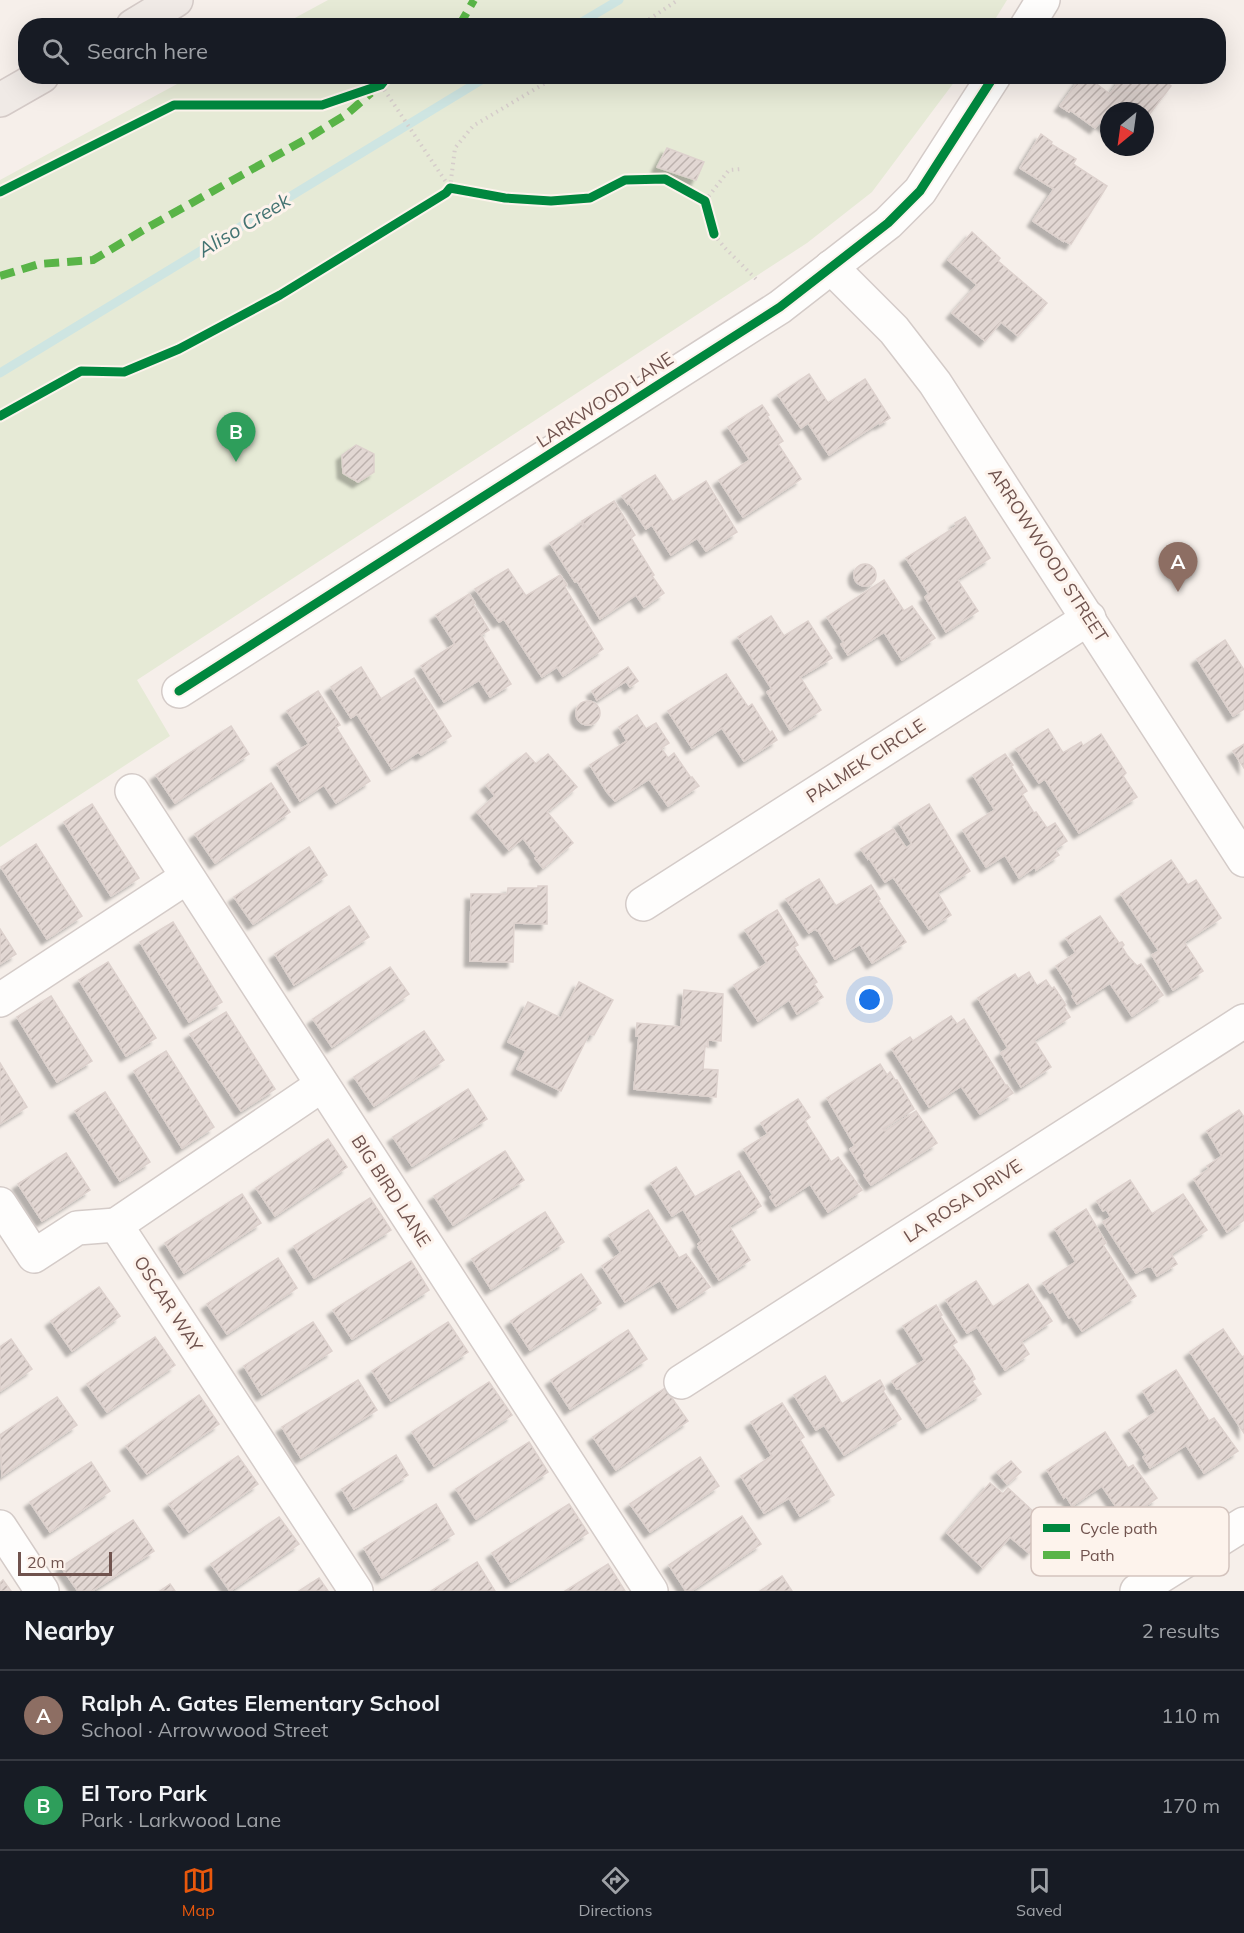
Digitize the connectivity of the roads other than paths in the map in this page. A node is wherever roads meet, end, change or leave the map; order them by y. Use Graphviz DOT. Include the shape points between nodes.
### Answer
graph roads {
  1 [pos="176,0"];
  2 [pos="1043,0"];
  3 [pos="146,18"];
  4 [pos="1032,18"];
  5 [pos="28,84"];
  6 [pos="989,84"];
  7 [pos="0,100"];
  8 [pos="831,267"];
  9 [pos="1089,618"];
  10 [pos="179,691"];
  11 [pos="132,791"];
  12 [pos="1244,860"];
  13 [pos="187,877"];
  14 [pos="643,904"];
  15 [pos="0,1000"];
  16 [pos="1244,1021"];
  17 [pos="322,1085"];
  18 [pos="0,1204"];
  19 [pos="116,1225"];
  20 [pos="681,1382"];
  21 [pos="1244,1524"];
  22 [pos="0,1527"];
  23 [pos="1229,1533"];
  24 [pos="1161,1576"];
  25 [pos="42,1591"];
  26 [pos="356,1591"];
  27 [pos="651,1591"];
  28 [pos="1137,1591"];
  1 -- 3 [label="main road"];
  2 -- 4 [label="street"];
  5 -- 7 [label="main road"];
  6 -- 8 [label="street, LARKWOOD LANE" via="920,191 888,223"];
  8 -- 9 [label="street, ARROWWOOD STREET" via="894,330 935,383"];
  8 -- 10 [label="street, LARKWOOD LANE" via="780,307"];
  9 -- 12 [label="street, ARROWWOOD STREET"];
  9 -- 14 [label="street, PALMEK CIRCLE"];
  11 -- 13 [label="street, BIG BIRD LANE"];
  13 -- 15 [label="street"];
  13 -- 17 [label="street, BIG BIRD LANE"];
  16 -- 20 [label="street, LA ROSA DRIVE"];
  17 -- 19 [label="street"];
  17 -- 27 [label="street, BIG BIRD LANE"];
  18 -- 19 [label="street" via="34,1256 77,1228"];
  19 -- 26 [label="street, OSCAR WAY"];
  21 -- 23 [label="street"];
  22 -- 25 [label="street"];
  24 -- 28 [label="street"];
}
